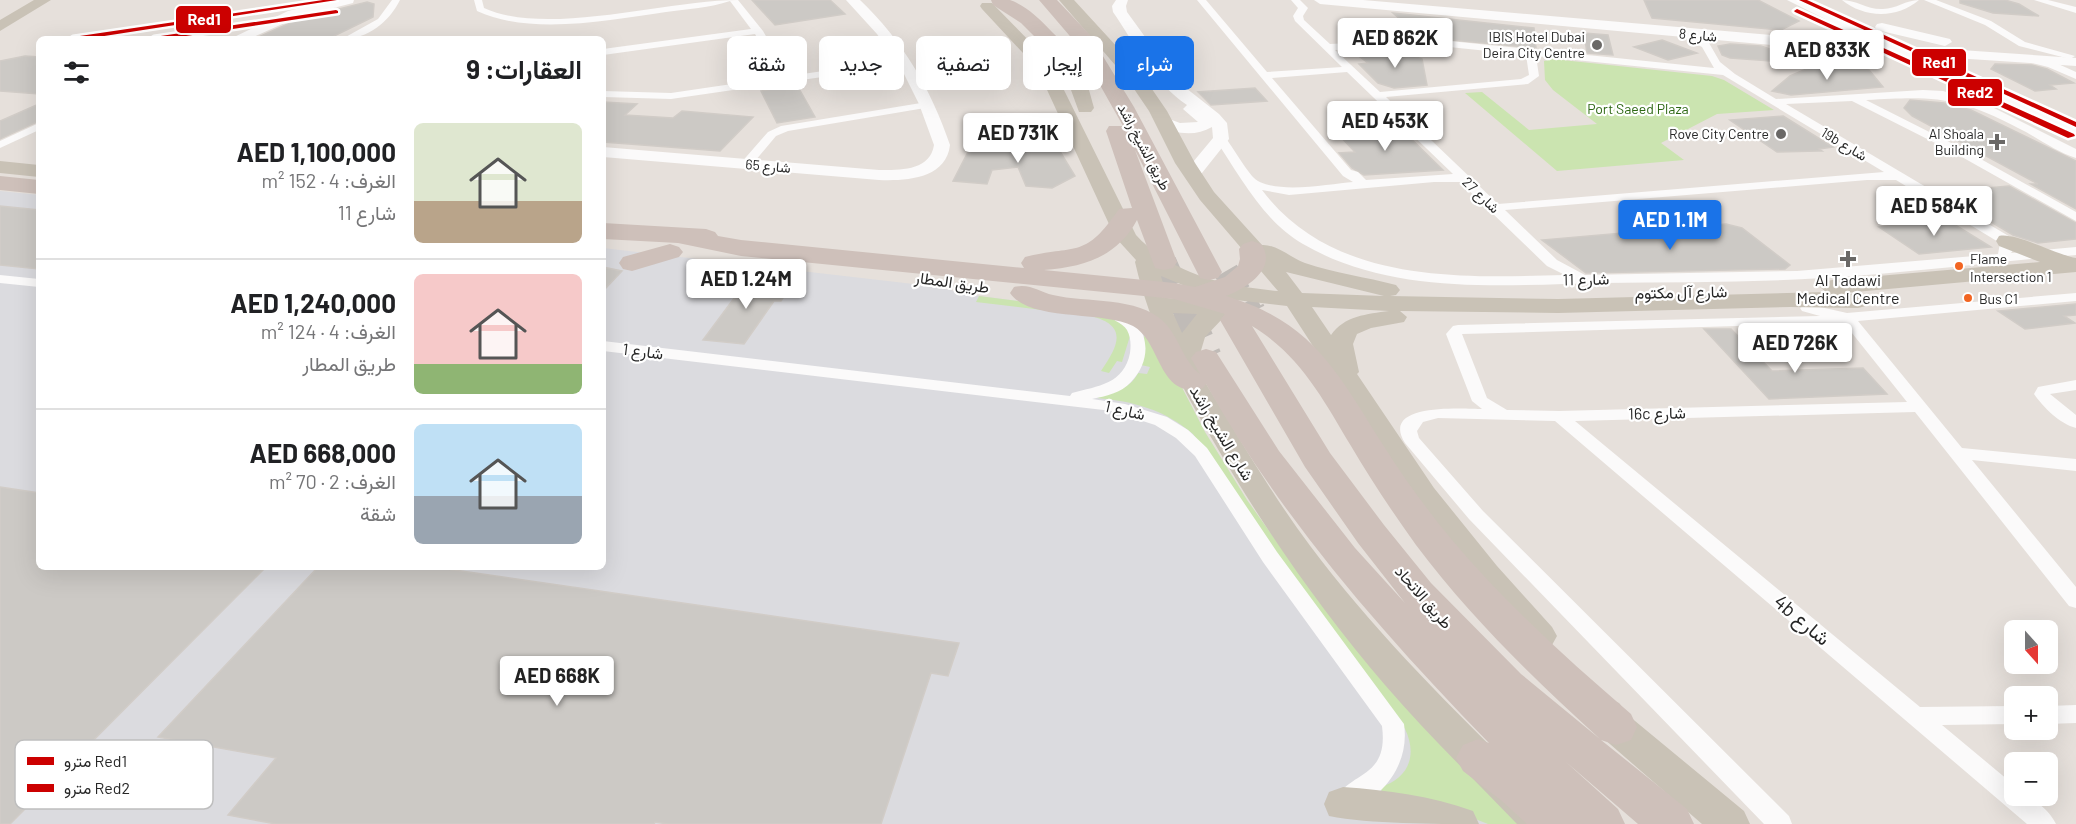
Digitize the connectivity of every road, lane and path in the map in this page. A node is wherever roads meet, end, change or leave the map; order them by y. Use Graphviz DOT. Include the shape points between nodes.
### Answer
graph roads {
  1 [pos="26,0"];
  2 [pos="44,0"];
  3 [pos="348,0"];
  4 [pos="478,0"];
  5 [pos="726,0"];
  6 [pos="852,0"];
  7 [pos="1027,0"];
  8 [pos="1048,0"];
  9 [pos="1066,0"];
  10 [pos="1104,0"];
  11 [pos="1122,0"];
  12 [pos="1201,0"];
  13 [pos="1295,0"];
  14 [pos="1320,0"];
  15 [pos="1337,0"];
  16 [pos="1379,0"];
  17 [pos="1794,0"];
  18 [pos="1804,0"];
  19 [pos="1820,0"];
  20 [pos="1846,0"];
  21 [pos="1915,0"];
  22 [pos="1928,0"];
  23 [pos="2038,0"];
  24 [pos="393,2"];
  25 [pos="712,2"];
  26 [pos="735,2"];
  27 [pos="990,2"];
  28 [pos="319,4"];
  29 [pos="2076,10"];
  30 [pos="1547,21"];
  31 [pos="1,23"];
  32 [pos="1631,24"];
  33 [pos="1882,27"];
  34 [pos="758,31"];
  35 [pos="1744,33"];
  36 [pos="1683,34"];
  37 [pos="234,36"];
  38 [pos="244,36"];
  39 [pos="353,36"];
  40 [pos="761,36"];
  41 [pos="1045,36"];
  42 [pos="1059,36"];
  43 [pos="1080,36"];
  44 [pos="1720,37"];
  45 [pos="1782,42"];
  46 [pos="1706,45"];
  47 [pos="1328,48"];
  48 [pos="1913,48"];
  49 [pos="1112,50"];
  50 [pos="606,52"];
  51 [pos="1534,52"];
  52 [pos="2008,52"];
  53 [pos="1103,60"];
  54 [pos="905,62"];
  55 [pos="2073,64"];
  56 [pos="1350,69"];
  57 [pos="1723,70"];
  58 [pos="1103,72"];
  59 [pos="1265,75"];
  60 [pos="807,76"];
  61 [pos="2006,85"];
  62 [pos="727,87"];
  63 [pos="1978,87"];
  64 [pos="1095,90"];
  65 [pos="606,94"];
  66 [pos="1375,94"];
  67 [pos="1857,97"];
  68 [pos="1776,103"];
  69 [pos="927,105"];
  70 [pos="1138,107"];
  71 [pos="2076,118"];
  72 [pos="1164,122"];
  73 [pos="36,127"];
  74 [pos="2076,133"];
  75 [pos="1221,139"];
  76 [pos="0,145"];
  77 [pos="606,152"];
  78 [pos="2076,154"];
  79 [pos="746,164"];
  80 [pos="0,167"];
  81 [pos="36,171"];
  82 [pos="1192,174"];
  83 [pos="1894,174"];
  84 [pos="0,176"];
  85 [pos="1461,176"];
  86 [pos="36,179"];
  87 [pos="1250,181"];
  88 [pos="0,183"];
  89 [pos="1357,185"];
  90 [pos="36,187"];
  91 [pos="0,189"];
  92 [pos="1289,191"];
  93 [pos="36,192"];
  94 [pos="1264,202"];
  95 [pos="1492,206"];
  96 [pos="1128,214"];
  97 [pos="2076,217"];
  98 [pos="1226,220"];
  99 [pos="606,232"];
  100 [pos="678,244"];
  101 [pos="606,245"];
  102 [pos="1252,249"];
  103 [pos="2003,249"];
  104 [pos="2076,251"];
  105 [pos="2036,254"];
  106 [pos="935,260"];
  107 [pos="632,263"];
  108 [pos="1552,263"];
  109 [pos="1024,264"];
  110 [pos="2076,264"];
  111 [pos="1222,275"];
  112 [pos="1544,279"];
  113 [pos="1586,279"];
  114 [pos="3,281"];
  115 [pos="2076,282"];
  116 [pos="36,283"];
  117 [pos="1157,285"];
  118 [pos="1286,286"];
  119 [pos="1336,288"];
  120 [pos="1388,290"];
  121 [pos="1024,293"];
  122 [pos="1854,294"];
  123 [pos="2076,297"];
  124 [pos="1106,310"];
  125 [pos="1311,316"];
  126 [pos="1395,317"];
  127 [pos="1219,333"];
  128 [pos="606,346"];
  129 [pos="2076,385"];
  130 [pos="1034,396"];
  131 [pos="1348,396"];
  132 [pos="1480,401"];
  133 [pos="1921,407"];
  134 [pos="1464,414"];
  135 [pos="1504,415"];
  136 [pos="1559,416"];
  137 [pos="2076,423"];
  138 [pos="1958,453"];
  139 [pos="2076,465"];
  140 [pos="2076,601"];
  141 [pos="2076,714"];
  142 [pos="2004,715"];
  143 [pos="2058,715"];
  144 [pos="1916,716"];
  145 [pos="1616,727"];
  146 [pos="1478,758"];
  147 [pos="1352,814"];
  148 [pos="1669,821"];
  149 [pos="1459,824"];
  150 [pos="1544,824"];
  151 [pos="1560,824"];
  152 [pos="1602,824"];
  153 [pos="1730,824"];
  154 [pos="1780,824"];
  155 [pos="2044,824"];
  1 -- 31 [label="main road"];
  2 -- 31 [label="main road"];
  3 -- 28 [label="street"];
  4 -- 25 [label="street" via="480,9 486,13 534,20 579,19"];
  5 -- 25 [label="street"];
  6 -- 54 [label="street"];
  7 -- 42 [label="highway, طريق الشيخ راشد"];
  8 -- 43 [label="highway, طريق الشيخ راشد"];
  9 -- 49 [label="main road"];
  10 -- 72 [label="street" via="1154,74 1174,96 1207,121 1189,129"];
  11 -- 75 [label="street" via="1120,12 1151,58 1182,95 1216,119"];
  12 -- 59 [label="street"];
  13 -- 47 [label="street, شارع 27" via="1303,8 1298,18"];
  14 -- 30 [label="street, شارع 8"];
  15 -- 16 [label="street, شارع 8"];
  16 -- 32 [label="street, شارع 8"];
  17 -- 35 [label="street" via="1823,19 1825,27 1804,34"];
  17 -- 48 [label="street"];
  18 -- 48 [label="street"];
  19 -- 33 [label="street"];
  20 -- 21 [label="street" via="1890,13"];
  22 -- 52 [label="street" via="1988,23"];
  23 -- 29 [label="street"];
  24 -- 39 [label="street" via="381,21"];
  25 -- 26 [label="street"];
  26 -- 34 [label="street"];
  27 -- 41 [label="highway" via="1027,19"];
  27 -- 96 [label="main road, شارع الشيخ راشد" via="1056,56 1080,90"];
  27 -- 122 [label="main road" via="1050,78 1126,237 1150,261 1190,280 1230,292 1274,298 1485,305 1679,304"];
  28 -- 37 [label="street" via="286,12"];
  28 -- 38 [label="street"];
  30 -- 32 [label="street"];
  30 -- 36 [label="street, شارع 8"];
  32 -- 35 [label="street, شارع 8"];
  33 -- 48 [label="street"];
  33 -- 52 [label="street"];
  34 -- 40 [label="street"];
  34 -- 50 [label="street"];
  35 -- 48 [label="street, شارع 8"];
  36 -- 44 [label="street, شارع 8"];
  36 -- 46 [label="street"];
  44 -- 45 [label="street, شارع 8"];
  44 -- 46 [label="street"];
  45 -- 48 [label="street, شارع 8"];
  45 -- 63 [label="street" via="1892,57"];
  46 -- 57 [label="street, 19b شارع"];
  47 -- 51 [label="street" via="1430,42"];
  47 -- 56 [label="street, شارع 27"];
  48 -- 52 [label="street, شارع 8"];
  48 -- 52 [label="street, شارع 8"];
  48 -- 61 [label="street"];
  48 -- 63 [label="street"];
  48 -- 71 [label="street" via="2017,96"];
  49 -- 70 [label="highway" via="1135,93"];
  49 -- 72 [label="main road"];
  51 -- 57 [label="street"];
  51 -- 66 [label="street" via="1540,74 1536,81 1523,85"];
  52 -- 55 [label="street, شارع 8"];
  52 -- 61 [label="street" via="1981,61 1980,66"];
  53 -- 70 [label="highway"];
  54 -- 60 [label="street"];
  54 -- 69 [label="street"];
  56 -- 59 [label="street"];
  56 -- 66 [label="street, شارع 27"];
  57 -- 68 [label="street, 19b شارع"];
  58 -- 111 [label="highway, طريق الشيخ راشد"];
  59 -- 89 [label="street" via="1347,172 1345,176"];
  61 -- 71 [label="street"];
  62 -- 65 [label="street" via="658,97"];
  63 -- 74 [label="street"];
  64 -- 117 [label="highway, طريق الشيخ راشد" via="1115,126"];
  66 -- 85 [label="street, شارع 27"];
  67 -- 68 [label="street"];
  67 -- 78 [label="street" via="1943,94 1971,102"];
  67 -- 97 [label="street"];
  68 -- 83 [label="street, 19b شارع"];
  69 -- 79 [label="street" via="785,128 772,134"];
  69 -- 79 [label="street, شارع 65" via="942,149 939,158 916,172 892,176"];
  70 -- 111 [label="highway"];
  72 -- 82 [label="main road"];
  73 -- 76 [label="street"];
  75 -- 82 [label="street"];
  75 -- 87 [label="street, شارع 11"];
  77 -- 79 [label="street, شارع 65"];
  80 -- 81 [label="main road"];
  82 -- 98 [label="main road"];
  83 -- 95 [label="street"];
  83 -- 103 [label="street, 19b شارع"];
  84 -- 86 [label="highway"];
  85 -- 89 [label="street"];
  85 -- 95 [label="street, شارع 27"];
  87 -- 92 [label="street" via="1267,189"];
  87 -- 94 [label="street, شارع 11"];
  88 -- 90 [label="highway"];
  89 -- 92 [label="street"];
  91 -- 93 [label="main road"];
  92 -- 94 [label="street"];
  94 -- 112 [label="street, شارع 11" via="1282,222 1311,242 1372,267 1446,279"];
  95 -- 108 [label="street, شارع 27"];
  96 -- 109 [label="highway" via="1116,237 1093,252 1059,261"];
  96 -- 117 [label="main road, شارع الشيخ راشد"];
  98 -- 102 [label="main road"];
  98 -- 120 [label="main road" via="1288,266"];
  99 -- 100 [label="highway, طريق المطار"];
  100 -- 101 [label="highway, طريق المطار"];
  100 -- 106 [label="highway, طريق المطار"];
  100 -- 107 [label="highway"];
  100 -- 131 [label="highway" via="1153,288 1216,301 1271,325 1300,347"];
  102 -- 111 [label="highway" via="1250,269"];
  102 -- 118 [label="main road"];
  103 -- 105 [label="main road"];
  103 -- 122 [label="street, شارع 11"];
  104 -- 105 [label="street"];
  105 -- 110 [label="main road"];
  106 -- 109 [label="highway, طريق المطار"];
  106 -- 117 [label="highway" via="997,282"];
  106 -- 121 [label="highway, طريق المطار"];
  108 -- 112 [label="street" via="1553,272"];
  108 -- 113 [label="street, شارع 27"];
  109 -- 117 [label="highway, طريق المطار"];
  110 -- 122 [label="main road, شارع آل مكتوم"];
  111 -- 117 [label="highway" via="1210,292 1195,296"];
  111 -- 118 [label="main road"];
  111 -- 127 [label="main road"];
  112 -- 113 [label="street, شارع 11"];
  113 -- 122 [label="street, شارع 11" via="1805,275"];
  114 -- 116 [label="street"];
  115 -- 122 [label="main road, شارع آل مكتوم"];
  117 -- 121 [label="highway, طريق المطار"];
  117 -- 127 [label="main road, شارع الشيخ راشد"];
  117 -- 127 [label="main road, طريق المطار"];
  118 -- 119 [label="main road, شارع آل مكتوم"];
  118 -- 125 [label="main road"];
  118 -- 127 [label="main road"];
  119 -- 120 [label="main road, شارع آل مكتوم"];
  119 -- 125 [label="main road" via="1308,294 1300,300"];
  120 -- 122 [label="main road, شارع آل مكتوم"];
  121 -- 124 [label="highway" via="1050,303"];
  122 -- 123 [label="street"];
  122 -- 126 [label="main road, شارع آل مكتوم" via="1807,308 1601,317"];
  122 -- 132 [label="street" via="1605,327 1458,329 1454,334"];
  122 -- 133 [label="street"];
  124 -- 127 [label="highway" via="1128,314 1153,326 1181,374"];
  124 -- 130 [label="street" via="1127,321 1138,336 1138,352 1127,377 1093,394"];
  125 -- 126 [label="main road, شارع آل مكتوم"];
  125 -- 127 [label="main road"];
  125 -- 127 [label="main road" via="1224,312"];
  125 -- 131 [label="main road"];
  126 -- 131 [label="main road" via="1363,323 1343,334 1341,357"];
  127 -- 146 [label="main road, شارع الشيخ راشد" via="1250,481 1343,611 1399,677"];
  127 -- 148 [label="highway, طريق الاتحاد" via="1377,542 1487,667"];
  127 -- 152 [label="highway, طريق الاتحاد" via="1266,457 1360,578 1501,728"];
  128 -- 130 [label="street, شارع 1"];
  129 -- 137 [label="street" via="2050,388 2042,394"];
  130 -- 147 [label="street, شارع 1" via="1144,414 1173,427 1201,452 1270,557 1393,724 1397,740 1394,755"];
  131 -- 145 [label="highway" via="1386,476 1441,551 1517,634"];
  132 -- 134 [label="street"];
  132 -- 135 [label="street"];
  133 -- 136 [label="street, 16c شارع"];
  133 -- 138 [label="street"];
  134 -- 135 [label="street, 16c شارع"];
  134 -- 154 [label="street, 16c شارع" via="1438,413 1417,418 1411,424 1411,439 1476,516"];
  135 -- 136 [label="street, 16c شارع"];
  136 -- 144 [label="street, 4b شارع"];
  138 -- 139 [label="street"];
  138 -- 140 [label="street"];
  141 -- 143 [label="street"];
  142 -- 144 [label="street"];
  144 -- 155 [label="street, 4b شارع"];
  145 -- 153 [label="main road"];
  146 -- 150 [label="main road, شارع الشيخ راشد"];
  146 -- 151 [label="highway"];
  147 -- 149 [label="main road" via="1392,808"];
}
